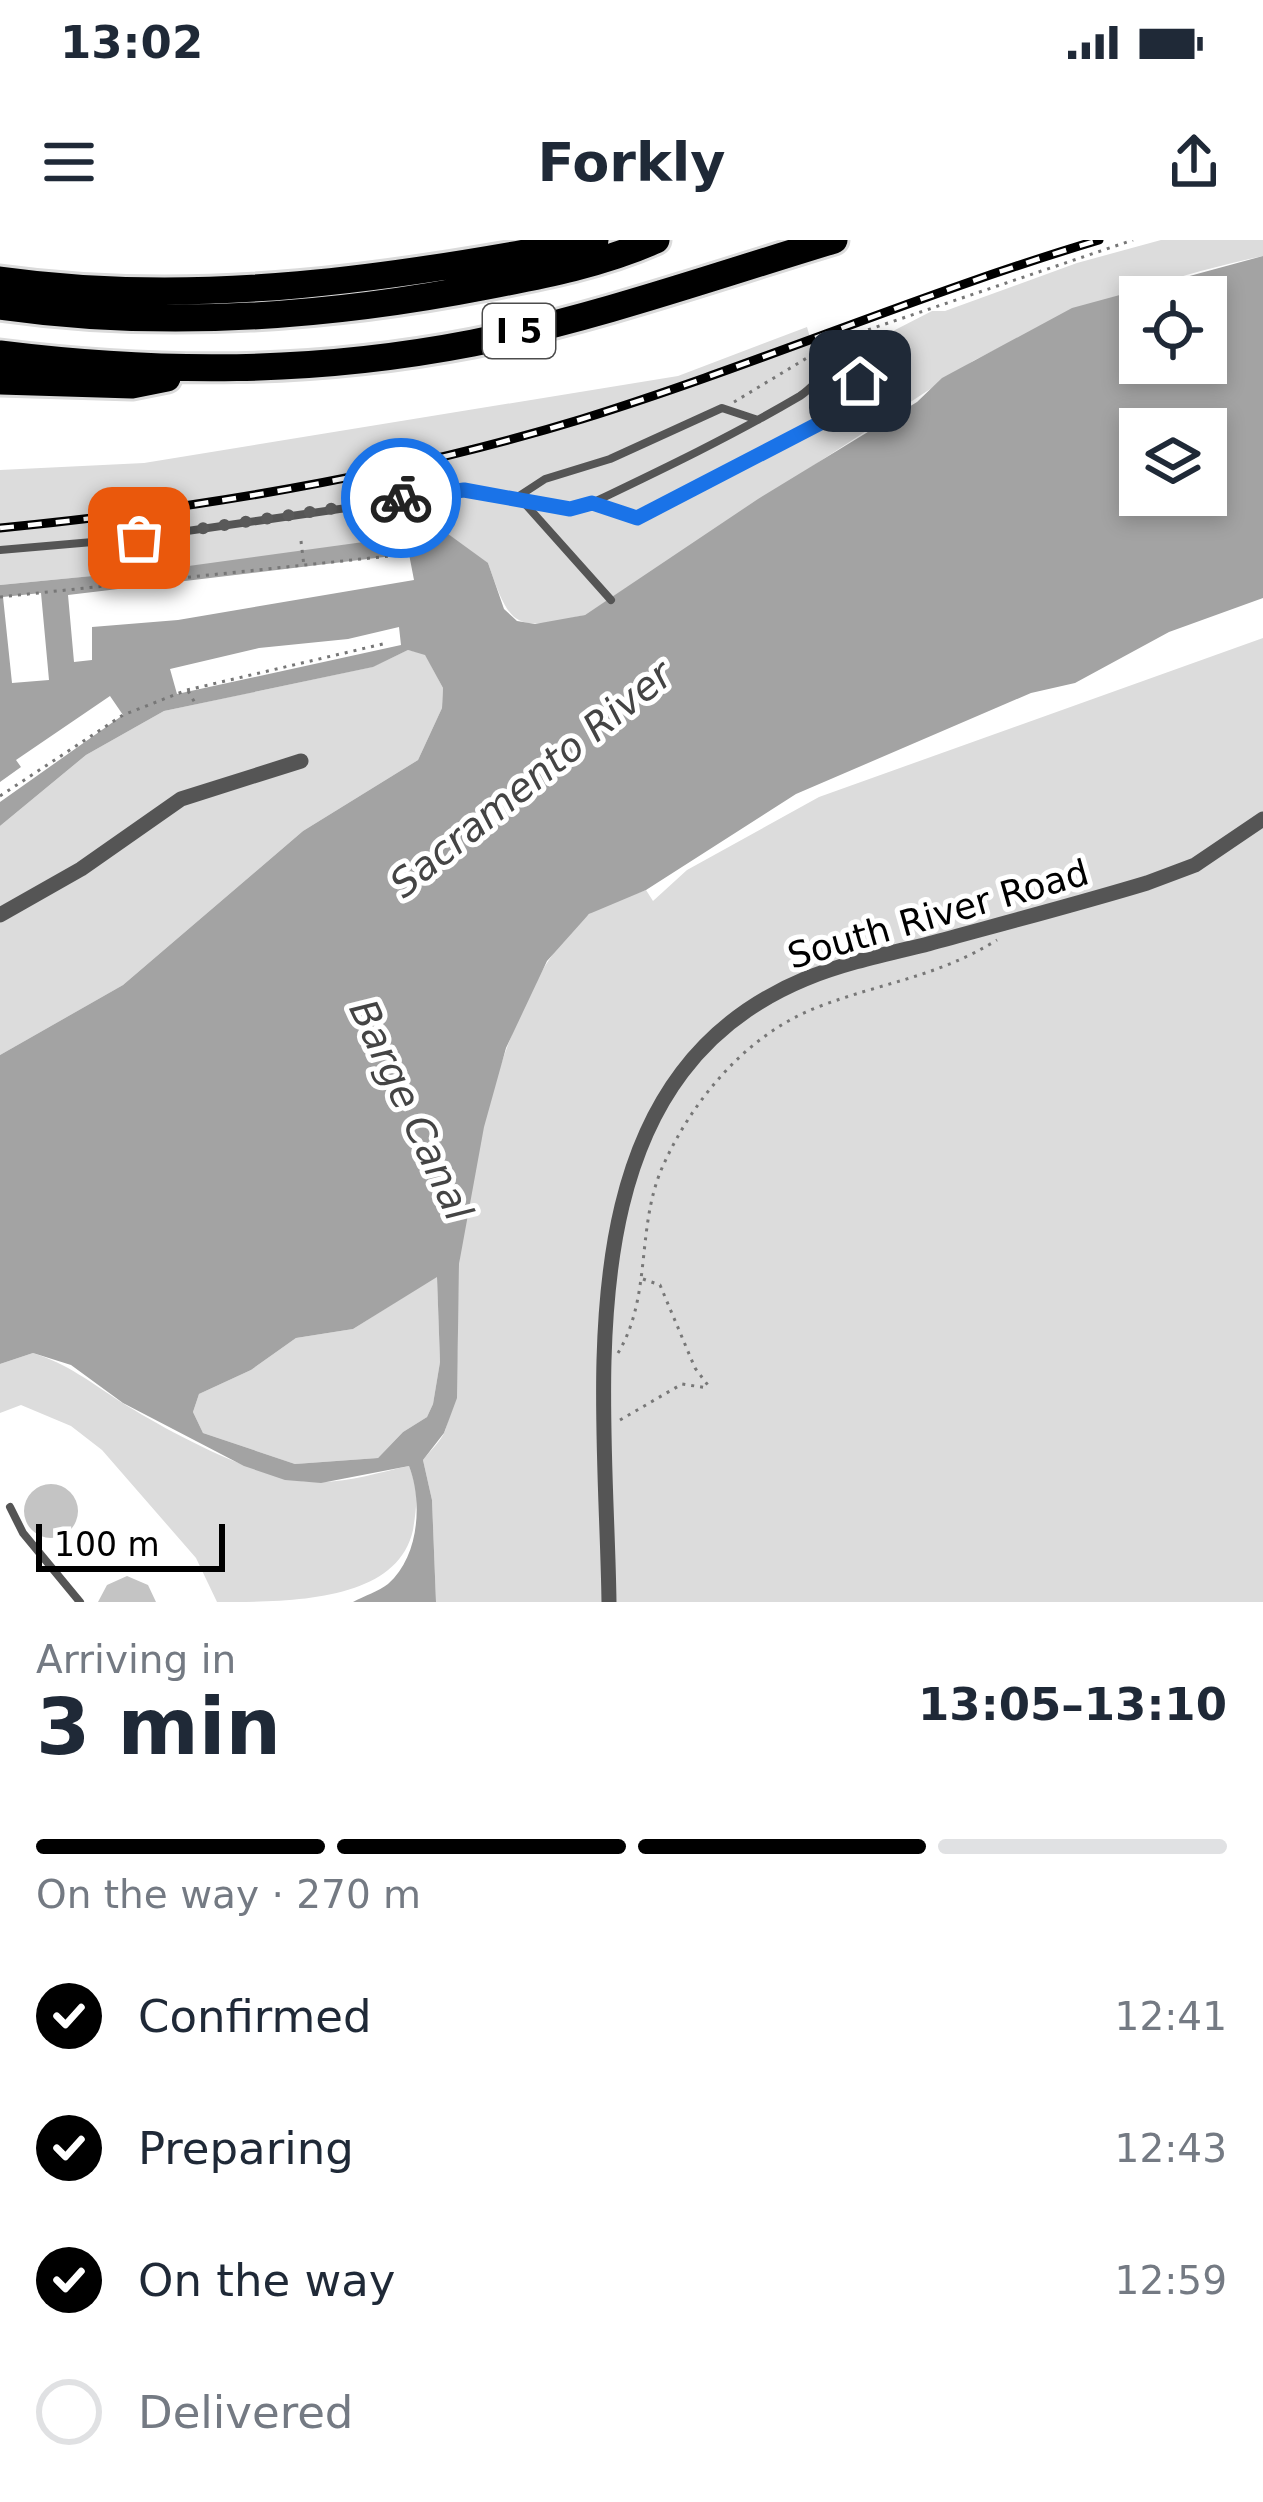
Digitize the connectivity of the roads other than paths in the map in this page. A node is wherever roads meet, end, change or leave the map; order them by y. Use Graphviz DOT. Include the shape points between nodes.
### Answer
graph roads {
  1 [pos="595,240"];
  2 [pos="656,240"];
  3 [pos="834,240"];
  4 [pos="0,263"];
  5 [pos="0,280"];
  6 [pos="126,289"];
  7 [pos="0,306"];
  8 [pos="0,354"];
  9 [pos="194,371"];
  10 [pos="0,382"];
  11 [pos="758,420"];
  12 [pos="518,496"];
  13 [pos="592,503"];
  14 [pos="0,550"];
  15 [pos="611,600"];
  16 [pos="301,760"];
  17 [pos="1263,819"];
  18 [pos="0,915"];
  19 [pos="10,1507"];
  20 [pos="80,1602"];
  21 [pos="608,1602"];
  1 -- 6 [label="highway" via="339,284"];
  2 -- 7 [label="highway, I 5" via="503,283 285,314 153,317"];
  3 -- 9 [label="highway, I 5" via="474,342 326,364"];
  4 -- 6 [label="highway"];
  5 -- 6 [label="highway"];
  8 -- 9 [label="highway, I 5"];
  9 -- 10 [label="highway" via="132,385"];
  11 -- 12 [label="lane" via="722,408"];
  11 -- 13 [label="lane"];
  11 -- 13 [label="lane" via="817,378 853,365 860,381 854,400 826,420 637,518"];
  12 -- 13 [label="lane" via="570,509"];
  12 -- 14 [label="lane" via="464,490"];
  12 -- 15 [label="lane"];
  16 -- 18 [label="street" via="182,799"];
  17 -- 21 [label="street, South River Road" via="1195,865 1147,883 829,970 731,1023 673,1084 626,1178 615,1227 606,1369"];
  19 -- 20 [label="lane"];
}
